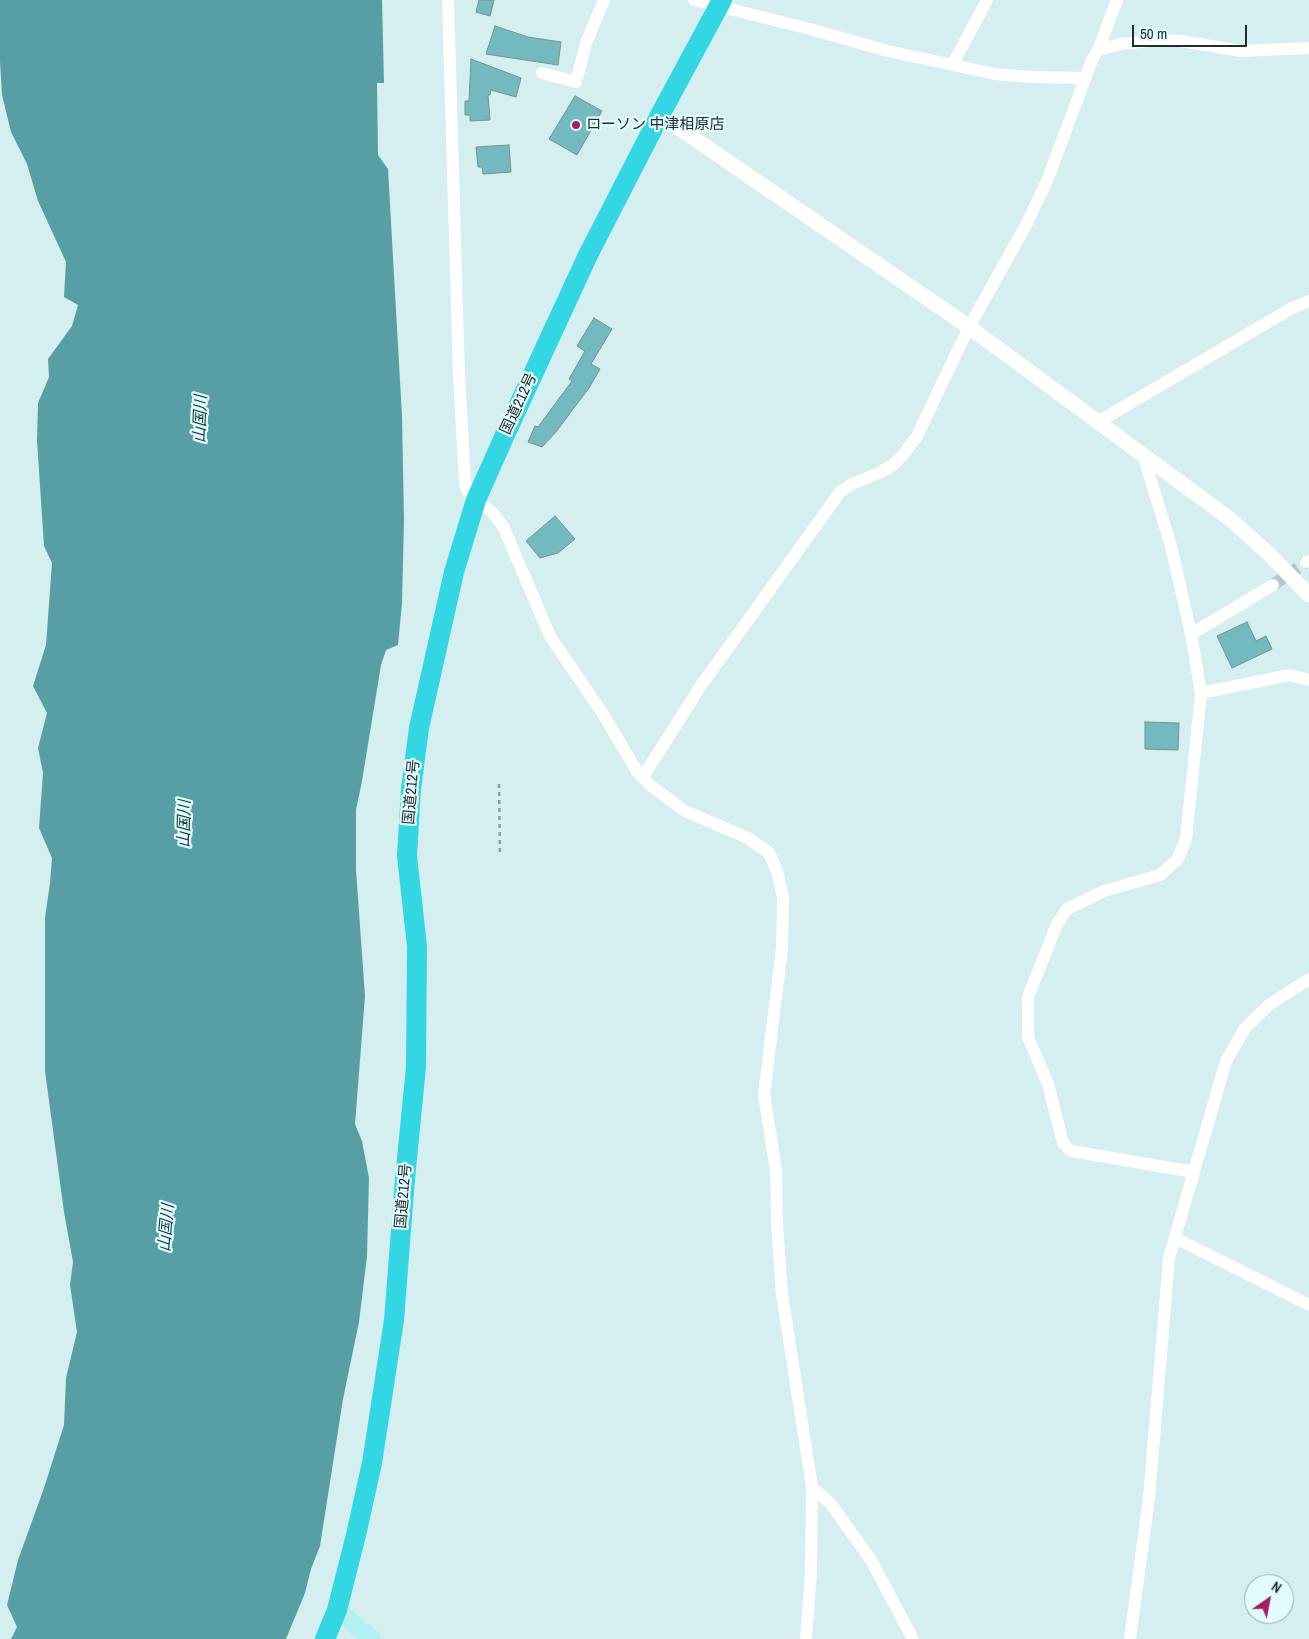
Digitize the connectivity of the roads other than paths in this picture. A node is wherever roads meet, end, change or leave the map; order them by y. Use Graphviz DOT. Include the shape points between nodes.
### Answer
graph roads {
  1 [pos="448,0"];
  2 [pos="604,0"];
  3 [pos="694,0"];
  4 [pos="987,0"];
  5 [pos="1118,0"];
  6 [pos="720,3"];
  7 [pos="1309,48"];
  8 [pos="1098,50"];
  9 [pos="953,64"];
  10 [pos="542,73"];
  11 [pos="1085,78"];
  12 [pos="660,115"];
  13 [pos="1309,301"];
  14 [pos="969,327"];
  15 [pos="1098,422"];
  16 [pos="1144,458"];
  17 [pos="476,500"];
  18 [pos="1273,586"];
  19 [pos="1309,595"];
  20 [pos="1191,634"];
  21 [pos="1309,680"];
  22 [pos="1200,693"];
  23 [pos="642,777"];
  24 [pos="1309,979"];
  25 [pos="1194,1172"];
  26 [pos="1175,1238"];
  27 [pos="1309,1305"];
  28 [pos="812,1487"];
  29 [pos="337,1610"];
  30 [pos="325,1639"];
  31 [pos="372,1639"];
  32 [pos="806,1639"];
  33 [pos="913,1639"];
  34 [pos="1130,1639"];
  1 -- 17 [label="street" via="465,483"];
  2 -- 10 [label="street" via="586,43 576,82"];
  3 -- 6 [label="street"];
  4 -- 9 [label="street"];
  5 -- 8 [label="street"];
  6 -- 9 [label="street" via="888,50"];
  6 -- 12 [label="highway, 国道212号"];
  7 -- 8 [label="street" via="1241,52 1182,40 1160,40"];
  8 -- 11 [label="street"];
  9 -- 11 [label="street" via="996,74"];
  11 -- 14 [label="street" via="1047,181"];
  12 -- 14 [label="street"];
  12 -- 17 [label="highway, 国道212号" via="588,255"];
  13 -- 15 [label="street" via="1283,313"];
  14 -- 15 [label="street"];
  14 -- 23 [label="street" via="931,409 908,449 893,465 840,492 700,687"];
  15 -- 16 [label="street"];
  16 -- 19 [label="street" via="1230,520"];
  16 -- 20 [label="street" via="1171,546"];
  17 -- 23 [label="street" via="503,526 550,636"];
  17 -- 29 [label="highway, 国道212号" via="443,617 419,728 411,789 407,856 417,946 416,1067 394,1320 372,1463"];
  18 -- 20 [label="street"];
  20 -- 22 [label="street"];
  21 -- 22 [label="street" via="1290,675"];
  22 -- 25 [label="street" via="1186,839 1178,859 1160,875 1104,891 1067,910 1057,924 1028,997 1028,1037 1048,1084 1062,1143 1072,1151"];
  23 -- 28 [label="street" via="685,812 748,838 768,853 777,872 783,898 782,948 764,1095 776,1170 782,1294"];
  24 -- 25 [label="street" via="1269,1004 1245,1028 1226,1061"];
  25 -- 26 [label="street"];
  26 -- 27 [label="street"];
  26 -- 34 [label="street" via="1169,1258 1149,1498"];
  28 -- 32 [label="street" via="812,1572"];
  28 -- 33 [label="street" via="831,1504 871,1560"];
  29 -- 30 [label="highway, 国道212号"];
  29 -- 31 [label="main road"];
}
